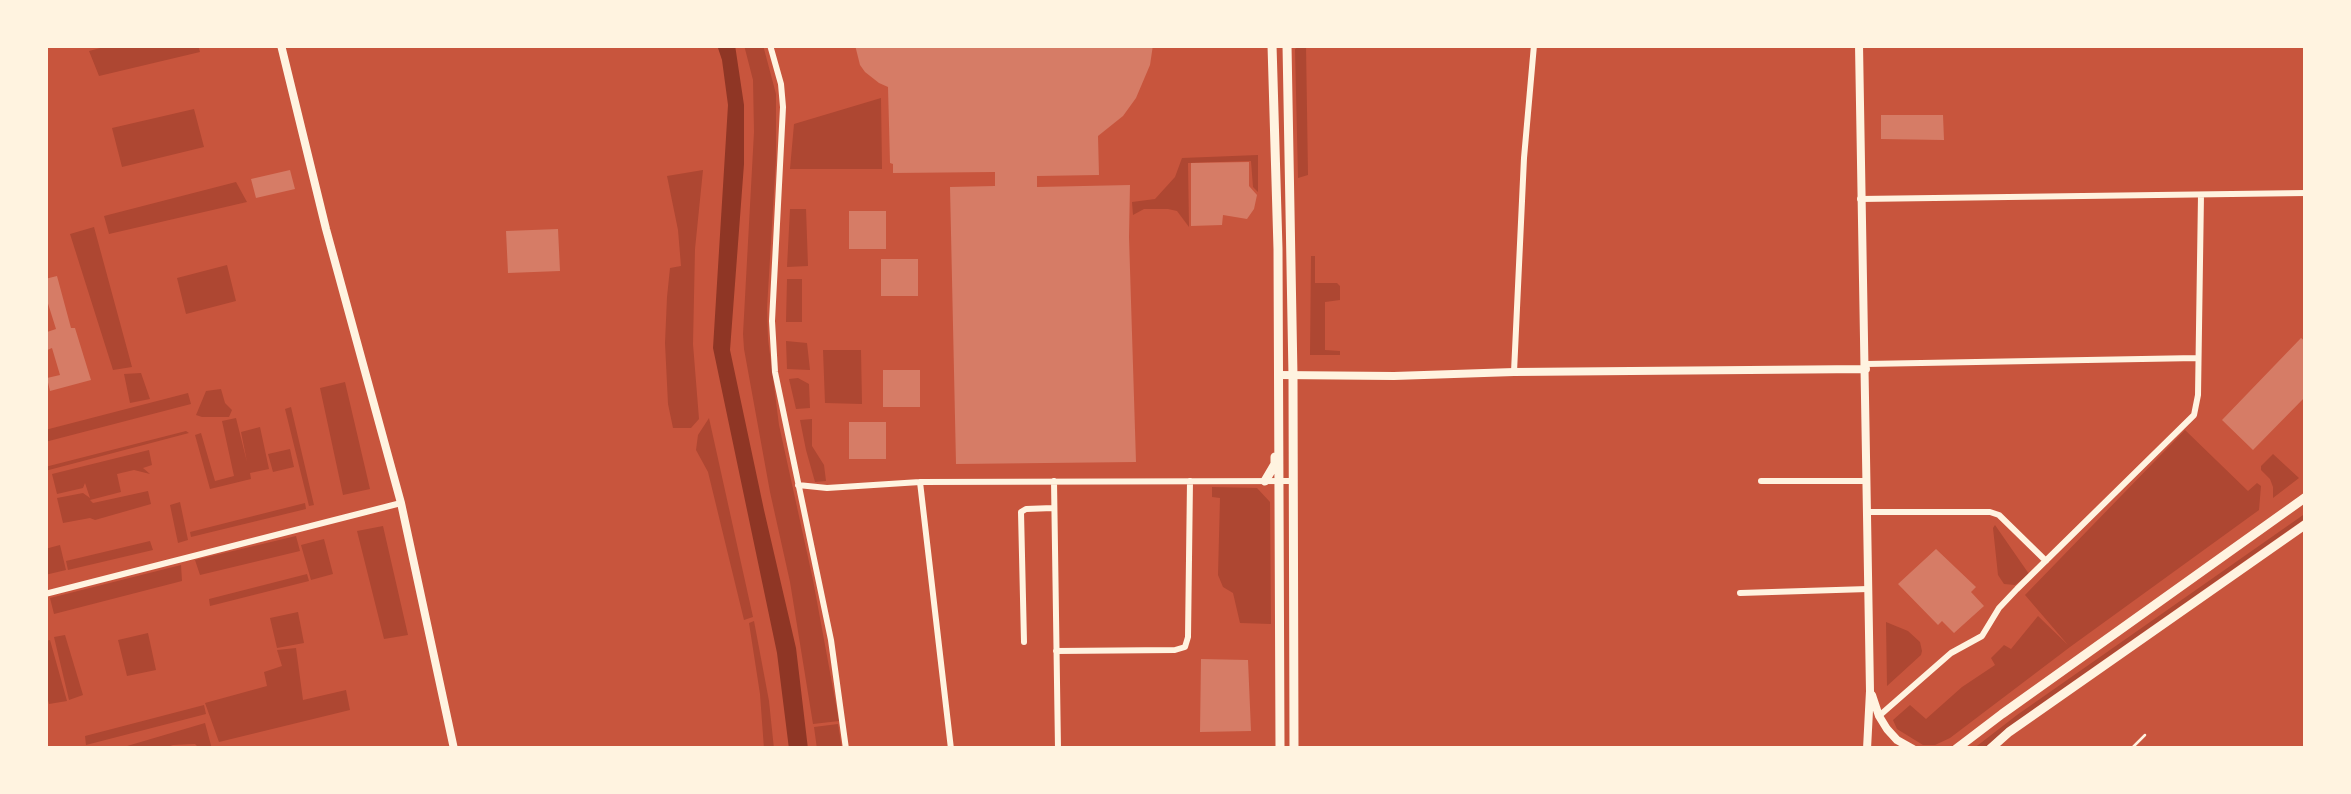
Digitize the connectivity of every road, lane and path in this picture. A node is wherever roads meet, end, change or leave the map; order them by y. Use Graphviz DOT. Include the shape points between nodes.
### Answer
graph roads {
  1 [pos="281,45"];
  2 [pos="770,45"];
  3 [pos="1272,45"];
  4 [pos="1288,45"];
  5 [pos="1534,45"];
  6 [pos="1859,45"];
  7 [pos="2306,194"];
  8 [pos="2201,195"];
  9 [pos="1860,199"];
  10 [pos="2197,358"];
  11 [pos="1866,366"];
  12 [pos="1514,372"];
  13 [pos="1279,375"];
  14 [pos="1293,376"];
  15 [pos="1279,395"];
  16 [pos="1054,481"];
  17 [pos="1190,481"];
  18 [pos="1761,481"];
  19 [pos="1867,481"];
  20 [pos="920,482"];
  21 [pos="1265,482"];
  22 [pos="1280,482"];
  23 [pos="1294,482"];
  24 [pos="798,485"];
  25 [pos="2306,496"];
  26 [pos="401,504"];
  27 [pos="1053,508"];
  28 [pos="1868,512"];
  29 [pos="2306,524"];
  30 [pos="2046,561"];
  31 [pos="1868,589"];
  32 [pos="1740,593"];
  33 [pos="45,594"];
  34 [pos="1024,642"];
  35 [pos="1056,651"];
  36 [pos="1870,691"];
  37 [pos="1880,716"];
  38 [pos="2146,735"];
  39 [pos="454,749"];
  40 [pos="846,749"];
  41 [pos="951,749"];
  42 [pos="1058,749"];
  43 [pos="1280,749"];
  44 [pos="1294,749"];
  45 [pos="1868,749"];
  46 [pos="1912,749"];
  47 [pos="1954,749"];
  48 [pos="1990,749"];
  49 [pos="2131,749"];
  1 -- 26 [label="street"];
  2 -- 24 [label="street" via="783,106 775,372"];
  3 -- 13 [label="main road"];
  4 -- 14 [label="main road"];
  5 -- 12 [label="street"];
  6 -- 9 [label="street"];
  7 -- 8 [label="street"];
  8 -- 9 [label="street"];
  8 -- 10 [label="street"];
  9 -- 11 [label="street"];
  10 -- 11 [label="street"];
  10 -- 30 [label="street" via="2194,415"];
  11 -- 12 [label="street"];
  11 -- 19 [label="street"];
  12 -- 14 [label="street"];
  13 -- 14 [label="street"];
  13 -- 15 [label="main road"];
  14 -- 23 [label="main road"];
  15 -- 21 [label="main road" via="1275,464"];
  15 -- 22 [label="main road"];
  16 -- 17 [label="street"];
  16 -- 20 [label="street"];
  16 -- 27 [label="street"];
  17 -- 21 [label="street"];
  17 -- 35 [label="street" via="1185,646"];
  18 -- 19 [label="street"];
  19 -- 28 [label="street"];
  20 -- 24 [label="street"];
  20 -- 41 [label="street"];
  21 -- 22 [label="street"];
  22 -- 23 [label="street"];
  22 -- 43 [label="main road"];
  23 -- 44 [label="main road"];
  24 -- 40 [label="street"];
  25 -- 47 [label="main road"];
  26 -- 33 [label="street"];
  26 -- 39 [label="street"];
  27 -- 34 [label="street" via="1022,512"];
  27 -- 35 [label="street"];
  28 -- 30 [label="street" via="1990,512"];
  28 -- 31 [label="street"];
  29 -- 48 [label="main road"];
  30 -- 37 [label="street" via="1999,608 1982,636 1951,653"];
  31 -- 32 [label="street"];
  31 -- 36 [label="street"];
  35 -- 42 [label="street"];
  36 -- 37 [label="street"];
  36 -- 45 [label="street"];
  37 -- 46 [label="street"];
  38 -- 49 [label="lane"];
}
